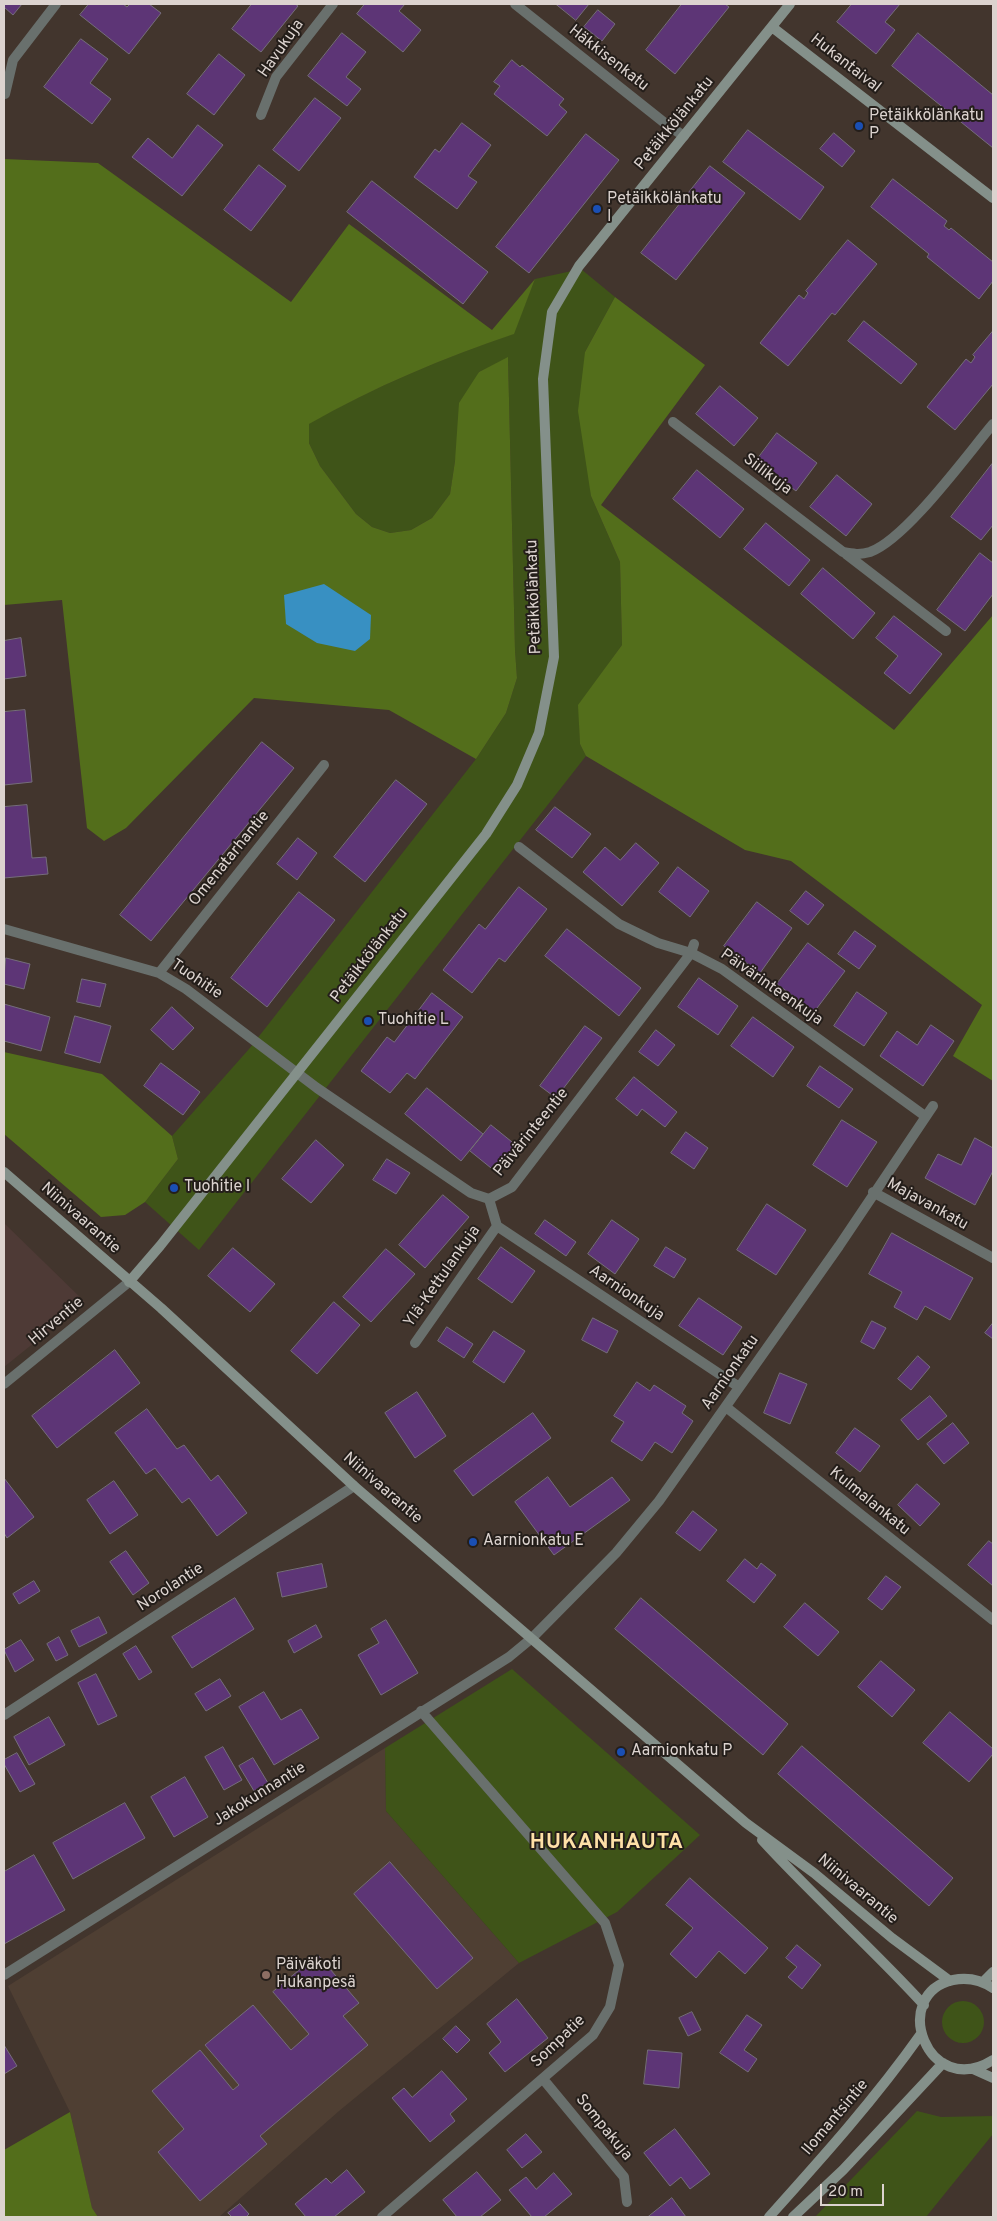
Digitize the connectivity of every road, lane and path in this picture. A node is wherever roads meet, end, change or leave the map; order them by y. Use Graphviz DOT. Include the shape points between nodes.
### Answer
graph roads {
  1 [pos="56,4"];
  2 [pos="333,4"];
  3 [pos="515,4"];
  4 [pos="790,4"];
  5 [pos="772,27"];
  6 [pos="5,94"];
  7 [pos="261,115"];
  8 [pos="684,136"];
  9 [pos="993,198"];
  10 [pos="673,422"];
  11 [pos="993,424"];
  12 [pos="843,552"];
  13 [pos="946,631"];
  14 [pos="324,765"];
  15 [pos="519,847"];
  16 [pos="4,929"];
  17 [pos="693,948"];
  18 [pos="159,973"];
  19 [pos="297,1073"];
  20 [pos="933,1106"];
  21 [pos="925,1116"];
  22 [pos="4,1172"];
  23 [pos="873,1192"];
  24 [pos="490,1199"];
  25 [pos="497,1226"];
  26 [pos="993,1258"];
  27 [pos="128,1282"];
  28 [pos="415,1343"];
  29 [pos="4,1384"];
  30 [pos="739,1387"];
  31 [pos="726,1407"];
  32 [pos="354,1486"];
  33 [pos="993,1620"];
  34 [pos="532,1638"];
  35 [pos="421,1712"];
  36 [pos="4,1715"];
  37 [pos="746,1823"];
  38 [pos="993,1972"];
  39 [pos="4,1975"];
  40 [pos="950,1981"];
  41 [pos="983,1982"];
  42 [pos="993,1988"];
  43 [pos="924,2005"];
  44 [pos="921,2034"];
  45 [pos="993,2060"];
  46 [pos="943,2064"];
  47 [pos="973,2069"];
  48 [pos="993,2078"];
  49 [pos="543,2079"];
  50 [pos="627,2202"];
  51 [pos="382,2217"];
  52 [pos="769,2217"];
  53 [pos="792,2217"];
  1 -- 6 [label="street" via="13,60"];
  2 -- 7 [label="street, Havukuja" via="276,77"];
  3 -- 8 [label="street, Häkkisenkatu"];
  4 -- 5 [label="main road, Petäikkölänkatu"];
  5 -- 8 [label="main road, Petäikkölänkatu"];
  5 -- 9 [label="main road, Hukantaival"];
  8 -- 19 [label="main road, Petäikkölänkatu" via="579,266 552,312 543,378 554,657 539,733 517,785 486,834"];
  10 -- 12 [label="street, Siilikuja"];
  11 -- 12 [label="street" via="912,521 893,538 859,555"];
  12 -- 13 [label="street, Siilikuja"];
  14 -- 18 [label="street, Omenatarhantie"];
  15 -- 17 [label="street, Päivärinteenkuja" via="619,924 658,943"];
  16 -- 18 [label="street, Tuohitie"];
  17 -- 21 [label="street, Päivärinteenkuja"];
  17 -- 24 [label="street, Päivärinteentie" via="512,1187"];
  18 -- 19 [label="street, Tuohitie" via="186,989"];
  19 -- 24 [label="street, Päivärinteentie" via="471,1193"];
  19 -- 27 [label="main road, Petäikkölänkatu"];
  20 -- 21 [label="street, Aarnionkatu"];
  21 -- 23 [label="street, Aarnionkatu"];
  22 -- 27 [label="main road, Niinivaarantie"];
  23 -- 26 [label="street, Majavankatu"];
  23 -- 30 [label="street, Aarnionkatu" via="839,1246"];
  24 -- 25 [label="street, Ylä-Kettulankuja"];
  25 -- 28 [label="street, Ylä-Kettulankuja"];
  25 -- 30 [label="street, Aarnionkuja"];
  27 -- 29 [label="street, Hirventie"];
  27 -- 32 [label="main road, Niinivaarantie" via="161,1308"];
  30 -- 31 [label="street, Aarnionkatu"];
  31 -- 33 [label="street, Kulmalankatu"];
  31 -- 34 [label="street, Aarnionkatu" via="659,1501 616,1553"];
  32 -- 34 [label="main road, Niinivaarantie"];
  32 -- 36 [label="street, Norolantie"];
  34 -- 35 [label="street, Jakokunnantie" via="509,1657"];
  34 -- 37 [label="main road, Niinivaarantie"];
  35 -- 39 [label="street, Jakokunnantie"];
  35 -- 49 [label="street, Sompatie" via="606,1923 619,1964 610,2008 593,2035"];
  37 -- 40 [label="main road, Niinivaarantie"];
  37 -- 43 [label="main road, Niinivaarantie" via="803,1885"];
  38 -- 41 [label="main road"];
  40 -- 41 [label="main road" via="972,1979"];
  40 -- 43 [label="main road" via="934,1991"];
  41 -- 42 [label="main road"];
  43 -- 44 [label="main road" via="920,2014"];
  44 -- 46 [label="main road" via="927,2048"];
  44 -- 52 [label="main road, Ilomantsintie" via="827,2154"];
  45 -- 47 [label="main road"];
  46 -- 47 [label="main road"];
  46 -- 53 [label="main road" via="843,2170"];
  47 -- 48 [label="main road"];
  49 -- 50 [label="street, Sompakuja" via="624,2177"];
  49 -- 51 [label="street, Sompatie"];
}
